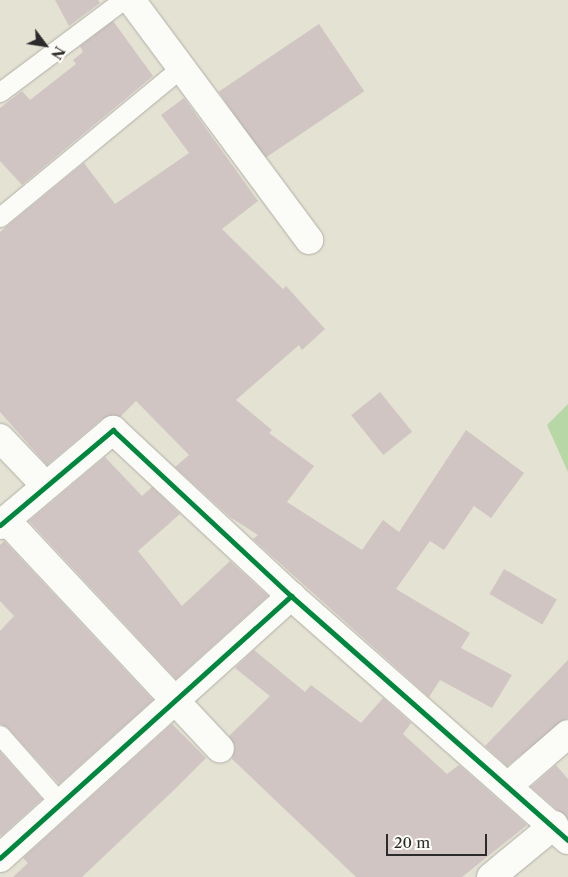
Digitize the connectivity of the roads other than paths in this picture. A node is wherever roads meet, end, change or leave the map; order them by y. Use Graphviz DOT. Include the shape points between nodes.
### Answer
graph roads {
  1 [pos="123,0"];
  2 [pos="131,0"];
  3 [pos="180,68"];
  4 [pos="0,92"];
  5 [pos="0,217"];
  6 [pos="309,240"];
  7 [pos="0,438"];
  8 [pos="44,484"];
  9 [pos="3,522"];
  10 [pos="292,596"];
  11 [pos="176,700"];
  12 [pos="568,734"];
  13 [pos="0,735"];
  14 [pos="220,749"];
  15 [pos="508,786"];
  16 [pos="61,804"];
  17 [pos="561,833"];
  18 [pos="0,858"];
  19 [pos="491,877"];
  1 -- 4 [label="lane"];
  2 -- 3 [label="street"];
  3 -- 5 [label="lane"];
  3 -- 6 [label="street"];
  7 -- 8 [label="street"];
  8 -- 9 [label="street"];
  8 -- 10 [label="street" via="113,430"];
  9 -- 11 [label="street"];
  10 -- 11 [label="street"];
  10 -- 15 [label="street"];
  11 -- 14 [label="street"];
  11 -- 16 [label="street"];
  12 -- 15 [label="street"];
  13 -- 16 [label="lane"];
  15 -- 17 [label="street"];
  16 -- 18 [label="street"];
  17 -- 19 [label="street"];
}
